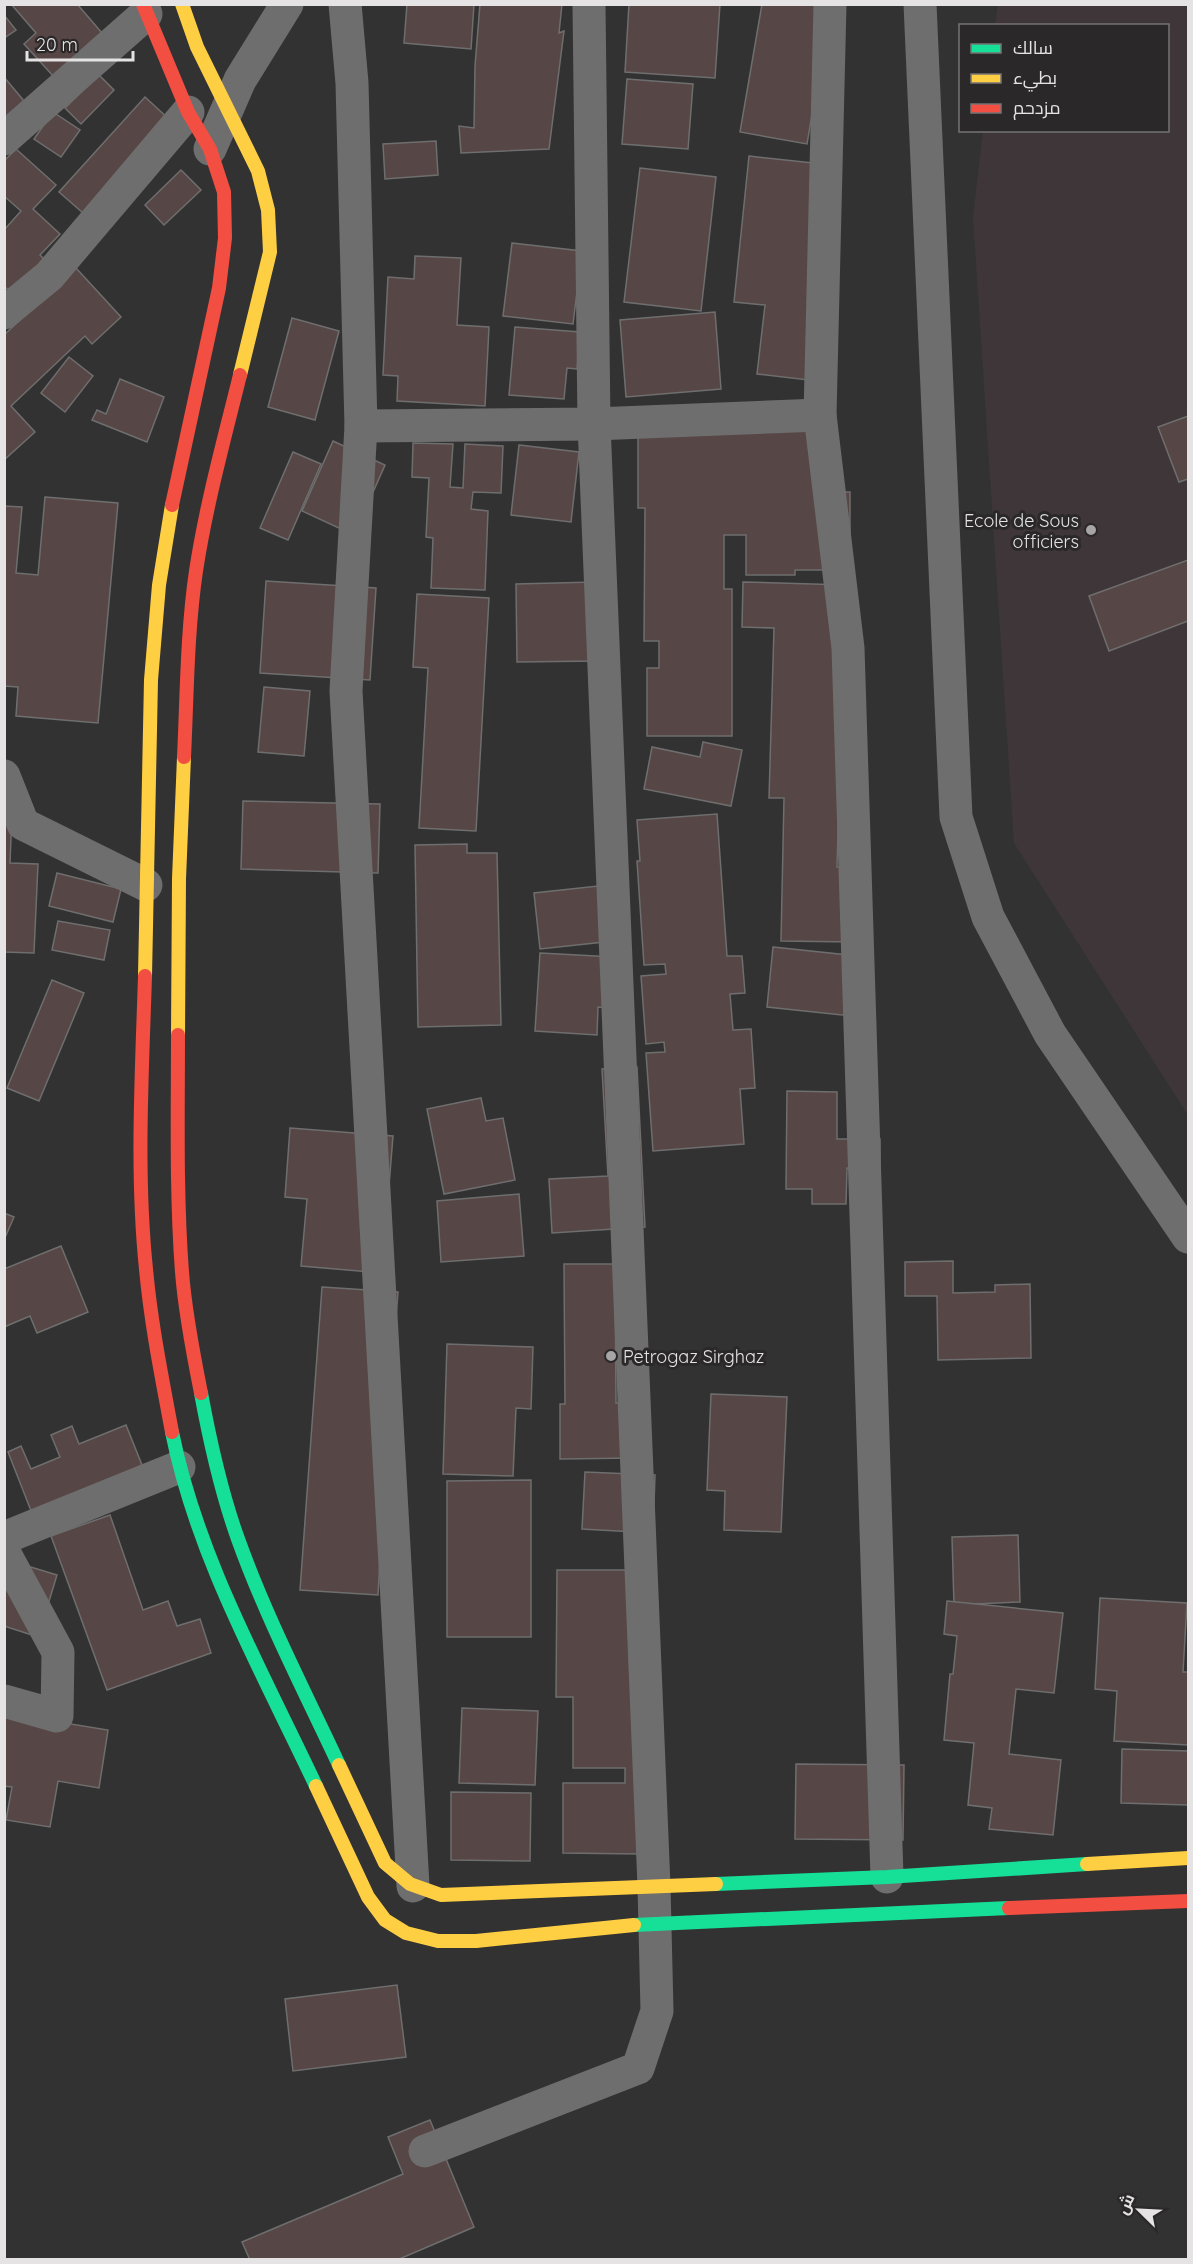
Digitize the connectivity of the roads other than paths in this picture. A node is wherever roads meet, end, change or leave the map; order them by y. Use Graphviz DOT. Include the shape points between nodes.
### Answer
graph roads {
  1 [pos="182,4"];
  2 [pos="287,4"];
  3 [pos="345,4"];
  4 [pos="589,4"];
  5 [pos="830,4"];
  6 [pos="920,4"];
  7 [pos="145,9"];
  8 [pos="227,108"];
  9 [pos="188,112"];
  10 [pos="4,139"];
  11 [pos="210,149"];
  12 [pos="4,313"];
  13 [pos="820,415"];
  14 [pos="594,424"];
  15 [pos="361,426"];
  16 [pos="4,776"];
  17 [pos="146,885"];
  18 [pos="1188,1237"];
  19 [pos="179,1467"];
  20 [pos="4,1538"];
  21 [pos="4,1552"];
  22 [pos="4,1701"];
  23 [pos="1188,1858"];
  24 [pos="887,1877"];
  25 [pos="413,1886"];
  26 [pos="654,1886"];
  27 [pos="1188,1901"];
  28 [pos="655,1923"];
  29 [pos="425,2151"];
  1 -- 8 [label="street" via="197,47"];
  2 -- 8 [label="street"];
  3 -- 15 [label="street" via="352,83"];
  4 -- 14 [label="street"];
  5 -- 13 [label="street"];
  6 -- 18 [label="street" via="956,817 988,917 1050,1034"];
  7 -- 9 [label="street"];
  7 -- 10 [label="street"];
  8 -- 11 [label="street"];
  8 -- 25 [label="street" via="258,171 268,210 270,252 208,504 196,572 189,648 179,879 178,1169 182,1273 192,1350 212,1450 238,1538 268,1613 385,1863"];
  9 -- 11 [label="street"];
  9 -- 12 [label="street" via="50,276"];
  11 -- 17 [label="street" via="224,192 225,238 219,288 173,499 159,585 151,680"];
  13 -- 14 [label="street"];
  13 -- 24 [label="street" via="848,648"];
  14 -- 15 [label="street"];
  14 -- 26 [label="street"];
  15 -- 25 [label="street" via="345,691"];
  16 -- 17 [label="street" via="22,824"];
  17 -- 19 [label="street" via="142,1092 146,1269"];
  19 -- 20 [label="street"];
  19 -- 28 [label="street" via="199,1532 225,1594 344,1849 368,1897 385,1920 406,1934 438,1941 476,1941"];
  21 -- 22 [label="street" via="58,1652 57,1716"];
  23 -- 24 [label="street"];
  24 -- 26 [label="street"];
  25 -- 26 [label="street" via="441,1895"];
  26 -- 28 [label="street"];
  27 -- 28 [label="street"];
  28 -- 29 [label="street" via="657,2012 638,2068"];
}
